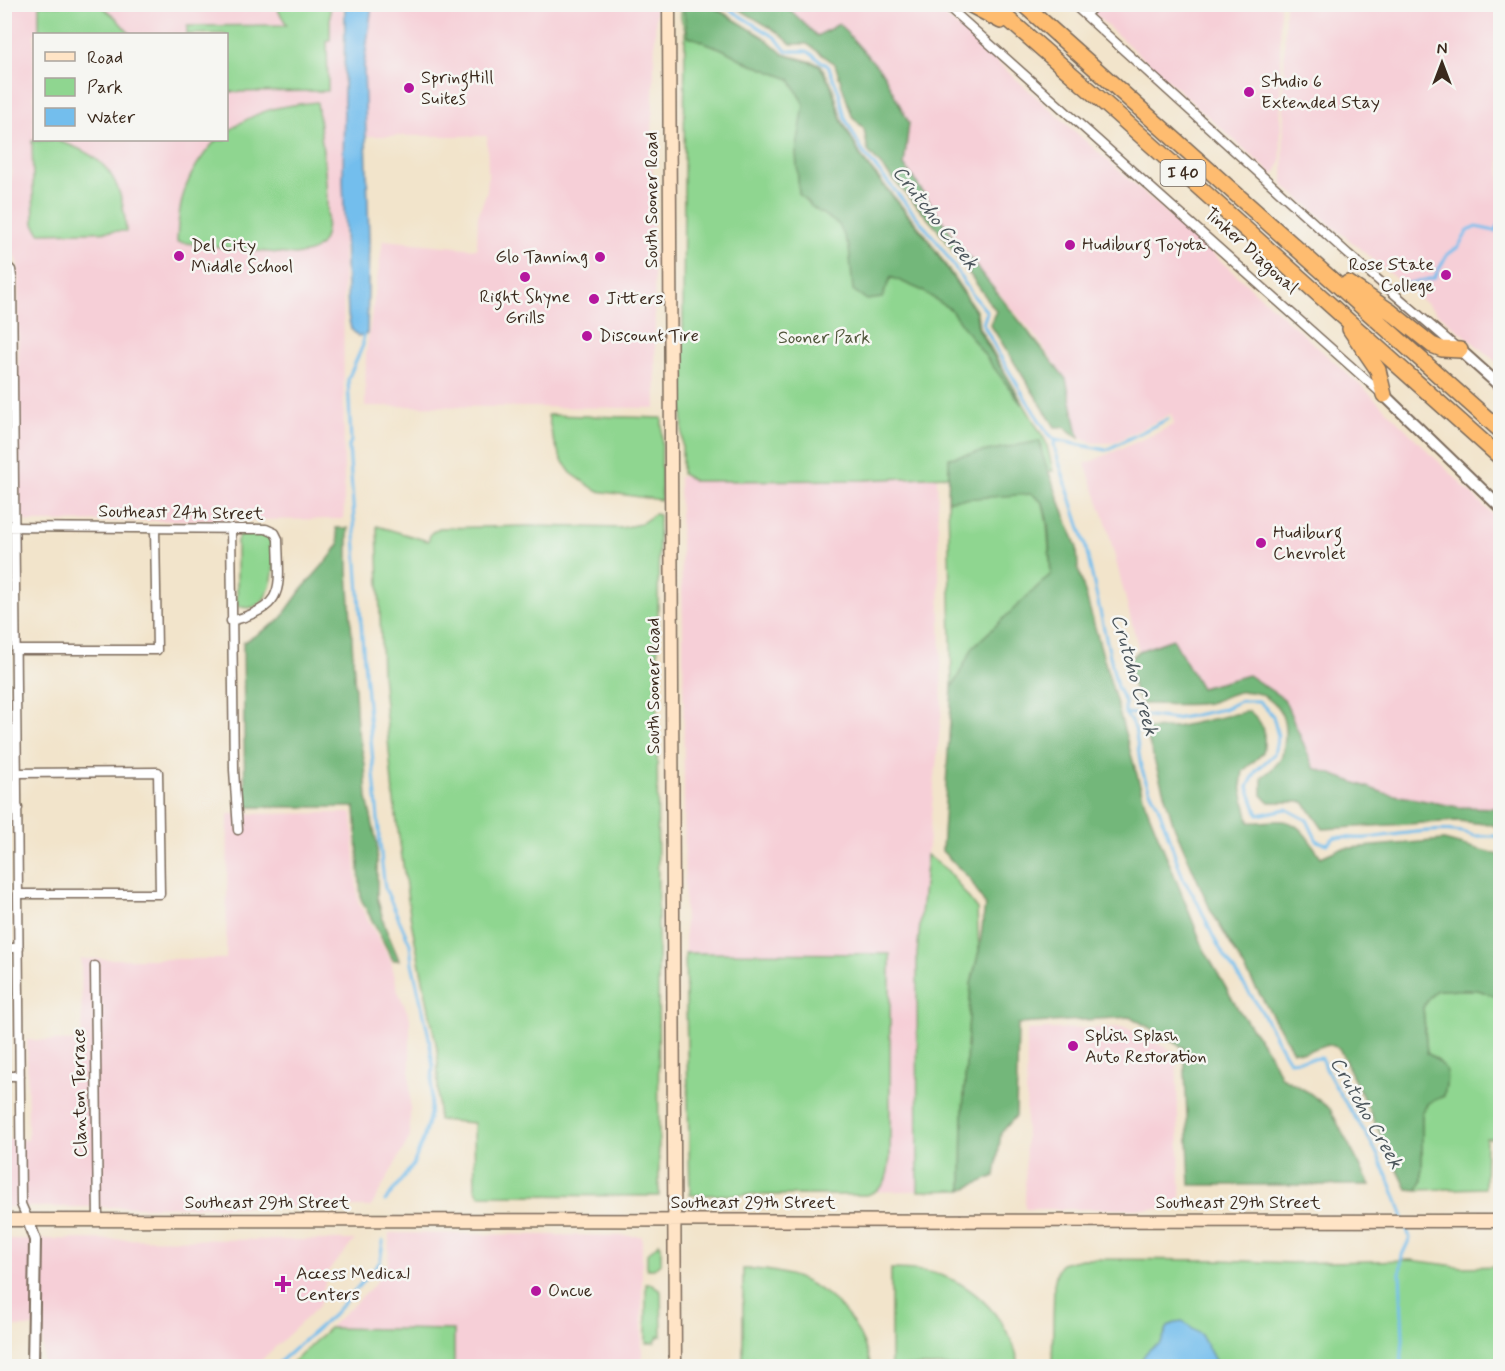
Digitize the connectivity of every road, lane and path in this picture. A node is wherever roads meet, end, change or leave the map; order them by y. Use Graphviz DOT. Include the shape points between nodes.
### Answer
graph roads {
  1 [pos="669,4"];
  2 [pos="945,4"];
  3 [pos="969,4"];
  4 [pos="991,4"];
  5 [pos="1023,4"];
  6 [pos="1036,4"];
  7 [pos="1072,4"];
  8 [pos="1100,4"];
  9 [pos="1085,15"];
  10 [pos="1029,36"];
  11 [pos="1068,45"];
  12 [pos="1305,255"];
  13 [pos="6,264"];
  14 [pos="1337,309"];
  15 [pos="1460,351"];
  16 [pos="1500,386"];
  17 [pos="9,388"];
  18 [pos="1384,395"];
  19 [pos="1500,430"];
  20 [pos="1500,457"];
  21 [pos="1500,507"];
  22 [pos="4,527"];
  23 [pos="15,527"];
  24 [pos="231,528"];
  25 [pos="155,529"];
  26 [pos="231,621"];
  27 [pos="16,650"];
  28 [pos="4,667"];
  29 [pos="16,667"];
  30 [pos="17,773"];
  31 [pos="4,808"];
  32 [pos="18,808"];
  33 [pos="238,830"];
  34 [pos="18,894"];
  35 [pos="4,948"];
  36 [pos="19,948"];
  37 [pos="95,966"];
  38 [pos="4,1076"];
  39 [pos="20,1076"];
  40 [pos="28,1220"];
  41 [pos="4,1221"];
  42 [pos="98,1221"];
  43 [pos="675,1221"];
  44 [pos="1500,1221"];
  45 [pos="33,1366"];
  46 [pos="675,1366"];
  1 -- 43 [label="main road, South Sooner Road"];
  2 -- 18 [label="street, Tinker Diagonal"];
  3 -- 10 [label="highway"];
  4 -- 10 [label="highway, Tinker Diagonal / I 40"];
  5 -- 11 [label="highway, Tinker Diagonal / I 40"];
  6 -- 11 [label="highway"];
  7 -- 9 [label="street"];
  8 -- 9 [label="street"];
  9 -- 15 [label="street"];
  10 -- 14 [label="highway, Tinker Diagonal / I 40"];
  11 -- 12 [label="highway, Tinker Diagonal / I 40"];
  12 -- 15 [label="highway" via="1391,312 1432,345"];
  12 -- 19 [label="highway, Tinker Diagonal / I 40"];
  13 -- 17 [label="street" via="12,277"];
  14 -- 18 [label="highway" via="1378,370"];
  14 -- 20 [label="highway, Tinker Diagonal / I 40"];
  15 -- 16 [label="street"];
  17 -- 23 [label="street"];
  18 -- 21 [label="street, Tinker Diagonal"];
  22 -- 23 [label="street, Southeast 24th Street"];
  23 -- 25 [label="street, Southeast 24th Street"];
  23 -- 27 [label="street"];
  24 -- 25 [label="street, Southeast 24th Street"];
  24 -- 26 [label="street"];
  24 -- 26 [label="street, Southeast 24th Street" via="275,533 279,586 266,609"];
  25 -- 27 [label="street" via="157,650"];
  26 -- 33 [label="street"];
  27 -- 29 [label="street"];
  28 -- 29 [label="street"];
  29 -- 30 [label="street"];
  30 -- 32 [label="street"];
  30 -- 34 [label="street" via="158,772 160,894"];
  31 -- 32 [label="street"];
  32 -- 34 [label="street"];
  34 -- 36 [label="street"];
  35 -- 36 [label="street"];
  36 -- 39 [label="street"];
  37 -- 42 [label="street, Clanton Terrace"];
  38 -- 39 [label="street"];
  39 -- 40 [label="street" via="21,1204"];
  40 -- 41 [label="main road, Southeast 29th Street"];
  40 -- 42 [label="main road, Southeast 29th Street"];
  40 -- 45 [label="street" via="34,1240"];
  42 -- 43 [label="main road, Southeast 29th Street"];
  43 -- 44 [label="main road, Southeast 29th Street"];
  43 -- 46 [label="main road, South Sooner Road"];
}
